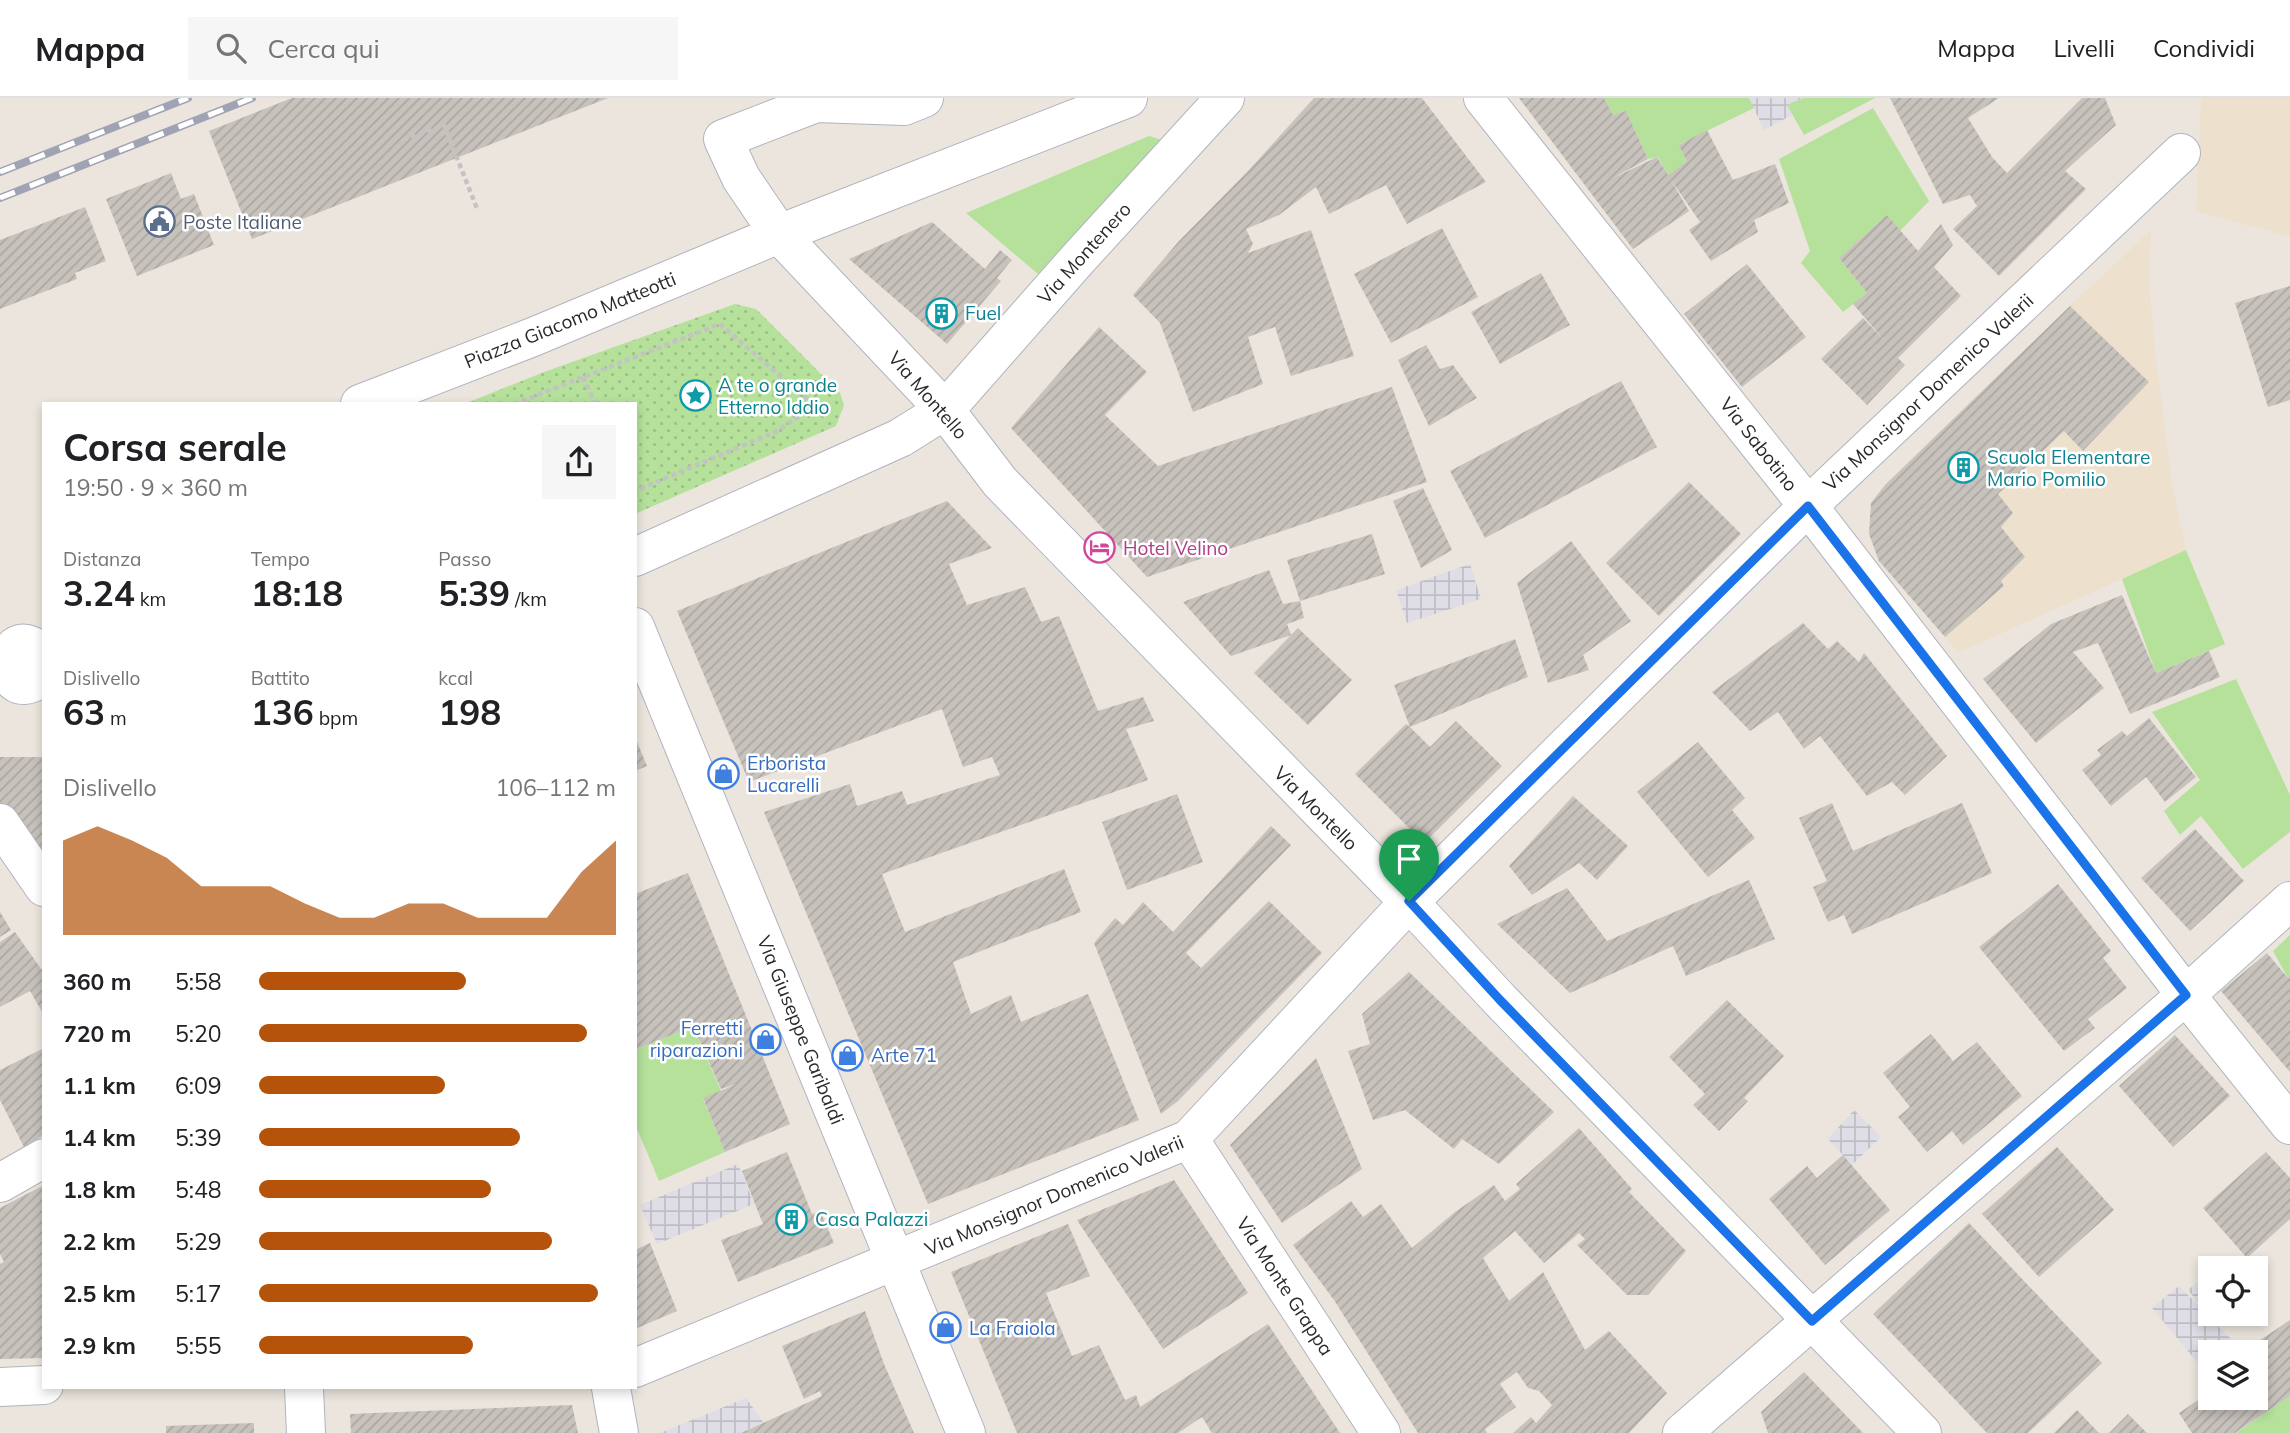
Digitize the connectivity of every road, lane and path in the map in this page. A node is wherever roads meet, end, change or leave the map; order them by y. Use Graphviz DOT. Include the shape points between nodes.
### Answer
graph roads {
  1 [pos="924,98"];
  2 [pos="1128,98"];
  3 [pos="1225,98"];
  4 [pos="1483,98"];
  5 [pos="819,101"];
  6 [pos="403,141"];
  7 [pos="2181,153"];
  8 [pos="478,211"];
  9 [pos="779,234"];
  10 [pos="583,377"];
  11 [pos="365,402"];
  12 [pos="519,402"];
  13 [pos="594,402"];
  14 [pos="945,410"];
  15 [pos="637,490"];
  16 [pos="1808,506"];
  17 [pos="637,556"];
  18 [pos="637,632"];
  19 [pos="0,823"];
  20 [pos="42,884"];
  21 [pos="1409,901"];
  22 [pos="2290,901"];
  23 [pos="2186,995"];
  24 [pos="2290,1125"];
  25 [pos="1189,1139"];
  26 [pos="42,1159"];
  27 [pos="0,1183"];
  28 [pos="896,1261"];
  29 [pos="1812,1321"];
  30 [pos="637,1367"];
  31 [pos="42,1385"];
  32 [pos="0,1387"];
  33 [pos="304,1389"];
  34 [pos="611,1389"];
  35 [pos="306,1433"];
  36 [pos="619,1433"];
  37 [pos="966,1433"];
  38 [pos="1381,1433"];
  39 [pos="1682,1433"];
  40 [pos="1922,1433"];
  1 -- 5 [label="street" via="904,106"];
  2 -- 9 [label="street"];
  3 -- 14 [label="street, Via Montenero"];
  4 -- 16 [label="street, Via Sabotino"];
  5 -- 9 [label="street, Via Montello" via="723,139 741,178"];
  6 -- 8 [label="path" via="444,125"];
  7 -- 16 [label="street, Via Monsignor Domenico Valerii"];
  9 -- 11 [label="street, Piazza Giacomo Matteotti"];
  9 -- 14 [label="street, Via Montello"];
  10 -- 12 [label="path"];
  10 -- 13 [label="path"];
  10 -- 15 [label="path" via="720,324 815,406 775,432"];
  14 -- 17 [label="street" via="900,438"];
  14 -- 21 [label="street, Via Montello" via="1000,482"];
  16 -- 21 [label="street, Via Monsignor Domenico Valerii"];
  16 -- 23 [label="street, Via Sabotino"];
  18 -- 28 [label="street, Via Giuseppe Garibaldi"];
  19 -- 20 [label="street"];
  21 -- 25 [label="street, Via Monsignor Domenico Valerii"];
  21 -- 29 [label="street, Via Montello"];
  22 -- 23 [label="street"];
  23 -- 24 [label="street, Via Sabotino"];
  23 -- 29 [label="street"];
  25 -- 28 [label="street, Via Monsignor Domenico Valerii"];
  25 -- 38 [label="street, Via Monte Grappa"];
  26 -- 27 [label="street"];
  28 -- 30 [label="street, Via Monsignor Domenico Valerii"];
  28 -- 37 [label="street, Via Giuseppe Garibaldi"];
  29 -- 39 [label="street"];
  29 -- 40 [label="street, Via Montello"];
  31 -- 32 [label="street"];
  33 -- 35 [label="street"];
  34 -- 36 [label="street"];
}
